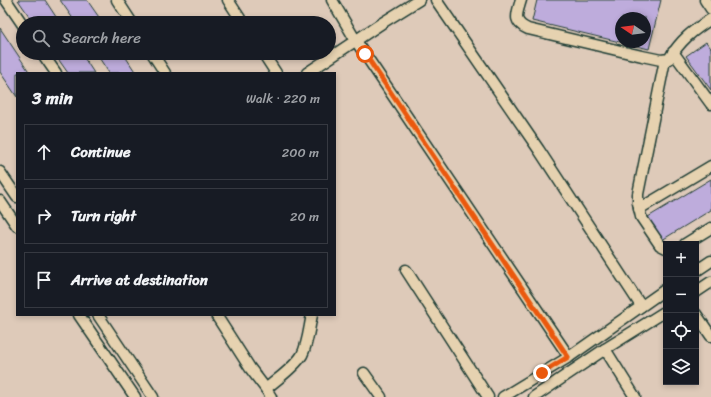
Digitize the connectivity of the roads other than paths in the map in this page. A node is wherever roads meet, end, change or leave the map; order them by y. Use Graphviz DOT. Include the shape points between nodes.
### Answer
graph roads {
  1 [pos="6,0"];
  2 [pos="117,0"];
  3 [pos="228,0"];
  4 [pos="332,0"];
  5 [pos="419,0"];
  6 [pos="436,0"];
  7 [pos="521,0"];
  8 [pos="705,0"];
  9 [pos="711,8"];
  10 [pos="17,16"];
  11 [pos="127,16"];
  12 [pos="238,16"];
  13 [pos="711,19"];
  14 [pos="356,41"];
  15 [pos="673,52"];
  16 [pos="336,54"];
  17 [pos="47,60"];
  18 [pos="157,60"];
  19 [pos="268,60"];
  20 [pos="327,60"];
  21 [pos="665,60"];
  22 [pos="55,72"];
  23 [pos="164,72"];
  24 [pos="275,72"];
  25 [pos="309,72"];
  26 [pos="711,104"];
  27 [pos="711,166"];
  28 [pos="0,172"];
  29 [pos="16,196"];
  30 [pos="0,201"];
  31 [pos="638,209"];
  32 [pos="16,225"];
  33 [pos="711,228"];
  34 [pos="690,241"];
  35 [pos="663,246"];
  36 [pos="711,261"];
  37 [pos="699,268"];
  38 [pos="406,270"];
  39 [pos="663,291"];
  40 [pos="641,306"];
  41 [pos="663,313"];
  42 [pos="82,316"];
  43 [pos="99,316"];
  44 [pos="217,316"];
  45 [pos="312,316"];
  46 [pos="699,318"];
  47 [pos="711,336"];
  48 [pos="605,349"];
  49 [pos="568,357"];
  50 [pos="364,373"];
  51 [pos="268,393"];
  52 [pos="135,397"];
  53 [pos="153,397"];
  54 [pos="380,397"];
  55 [pos="488,397"];
  56 [pos="503,397"];
  57 [pos="534,397"];
  58 [pos="635,397"];
  1 -- 10 [label="street"];
  2 -- 11 [label="street"];
  3 -- 12 [label="street"];
  4 -- 14 [label="street"];
  5 -- 14 [label="street"];
  6 -- 40 [label="street" via="539,150"];
  7 -- 21 [label="street" via="516,16 522,26"];
  8 -- 9 [label="street"];
  13 -- 15 [label="street" via="682,41"];
  14 -- 16 [label="street"];
  14 -- 49 [label="street"];
  15 -- 21 [label="street" via="669,59"];
  15 -- 26 [label="street"];
  17 -- 22 [label="street"];
  18 -- 23 [label="street"];
  19 -- 24 [label="street"];
  20 -- 25 [label="street"];
  21 -- 31 [label="street" via="638,194"];
  27 -- 31 [label="street"];
  28 -- 29 [label="street"];
  30 -- 32 [label="street"];
  31 -- 35 [label="street" via="645,224"];
  33 -- 34 [label="street"];
  36 -- 37 [label="street"];
  38 -- 55 [label="street"];
  39 -- 40 [label="street"];
  40 -- 49 [label="street"];
  41 -- 48 [label="street"];
  42 -- 52 [label="street"];
  43 -- 53 [label="street"];
  44 -- 51 [label="street"];
  45 -- 51 [label="street" via="302,354"];
  46 -- 47 [label="street"];
  48 -- 57 [label="street"];
  48 -- 58 [label="street"];
  49 -- 56 [label="street"];
  50 -- 54 [label="street"];
}
